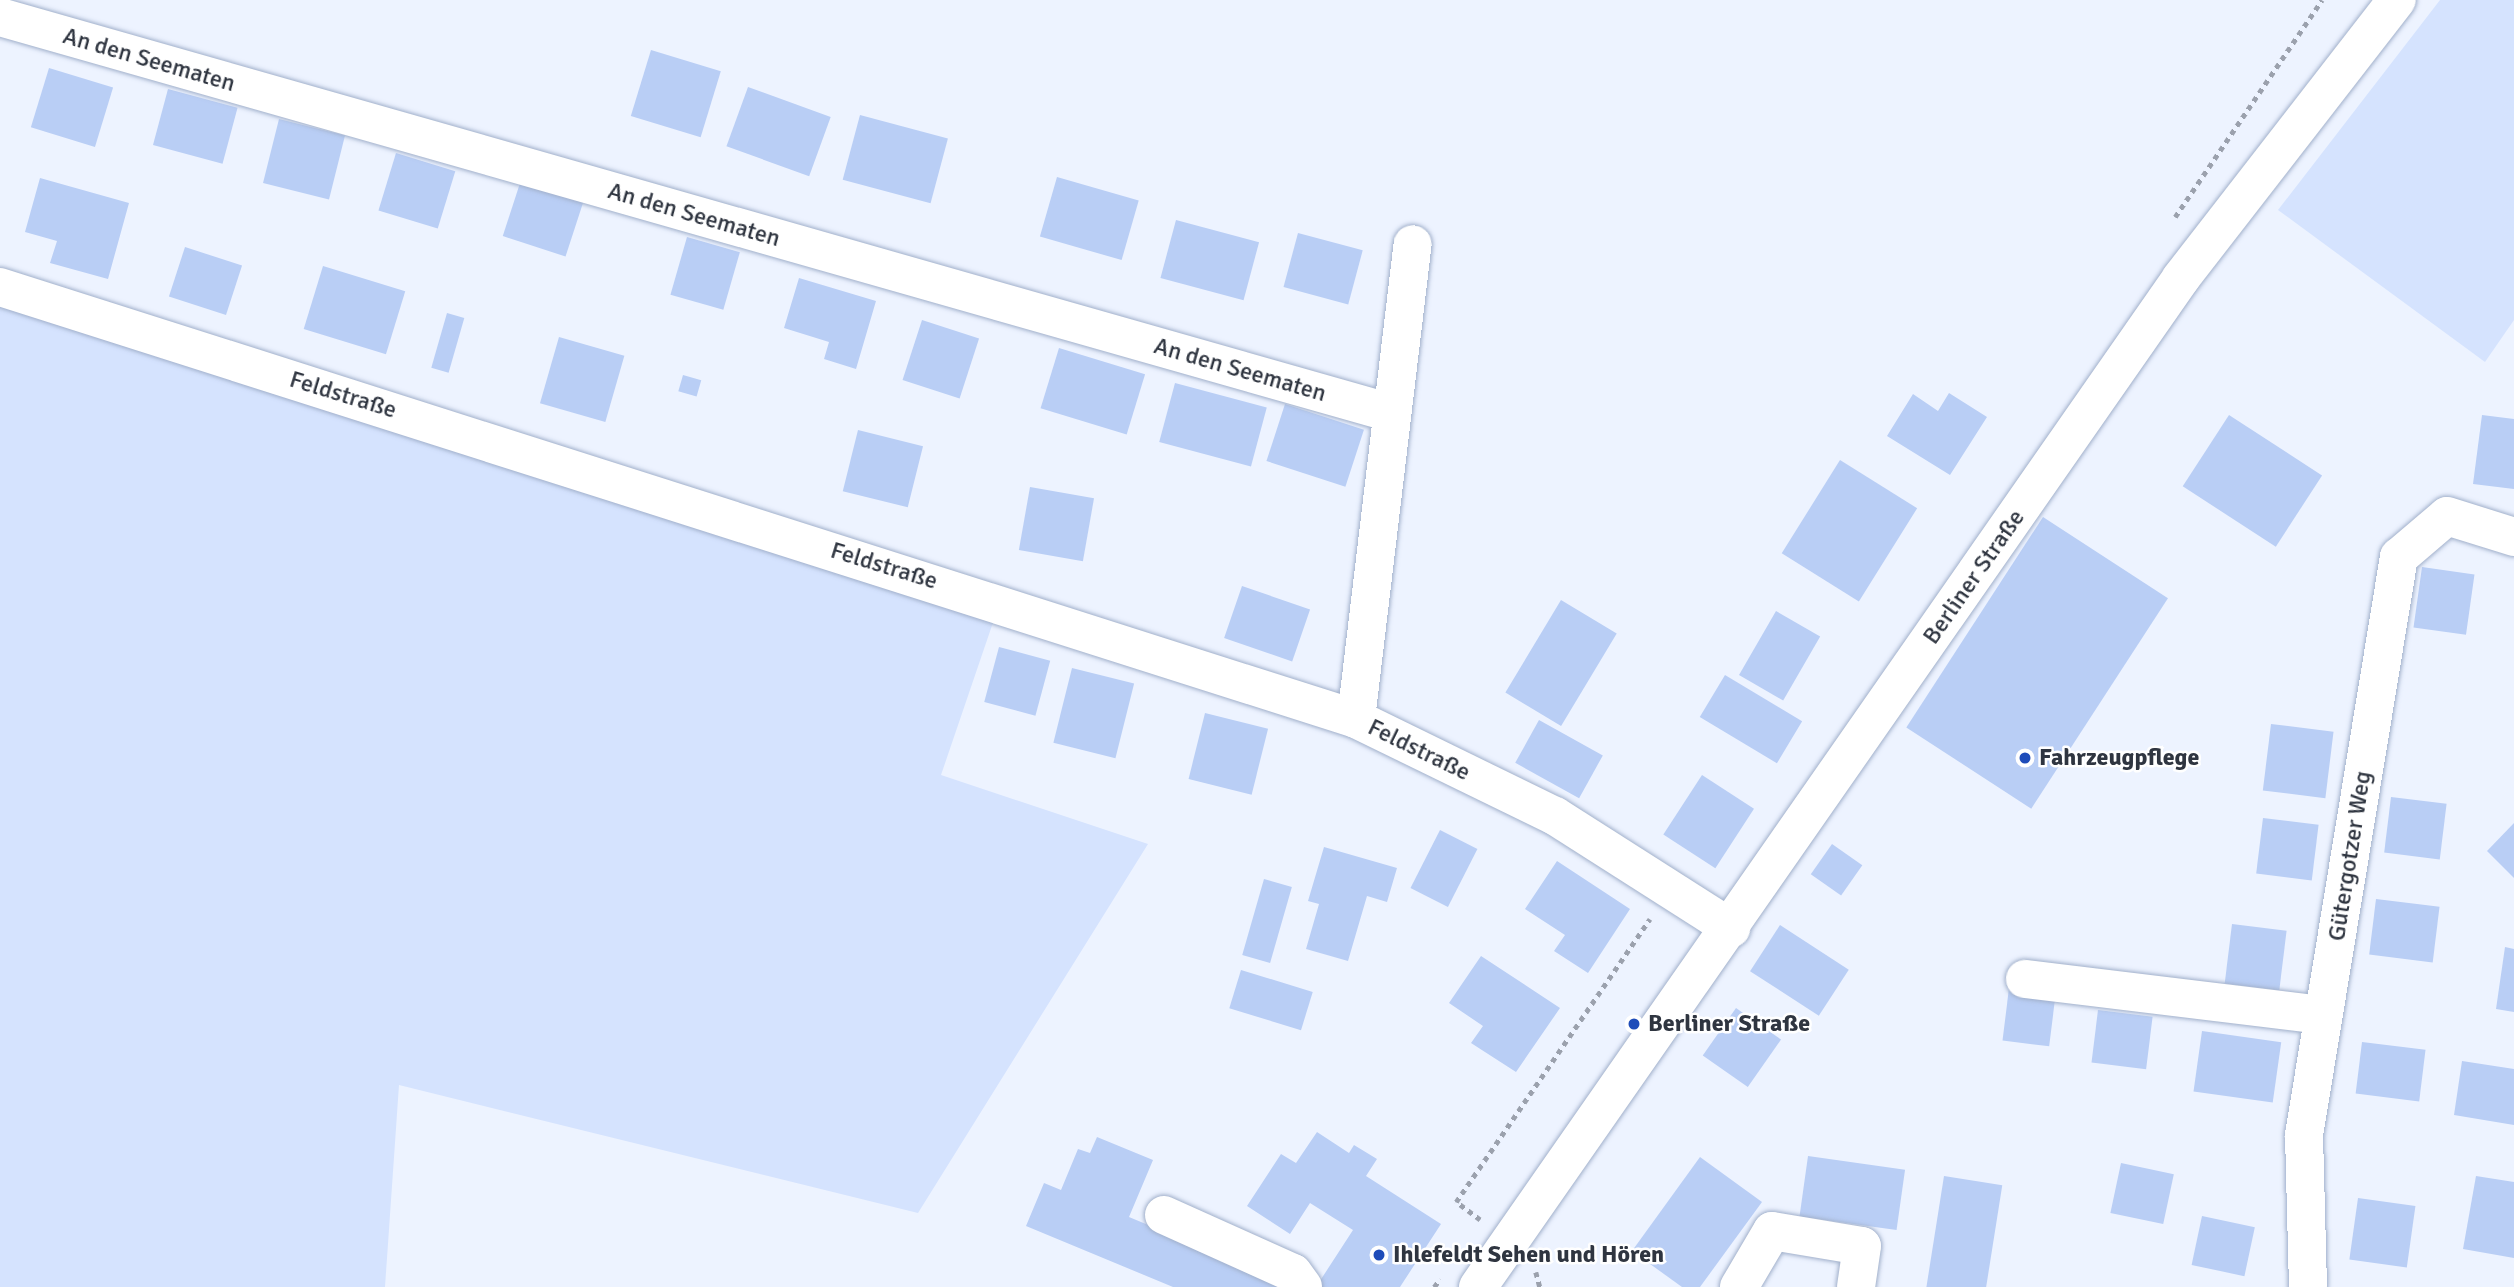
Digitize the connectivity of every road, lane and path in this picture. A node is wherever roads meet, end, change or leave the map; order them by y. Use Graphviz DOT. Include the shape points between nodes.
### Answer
graph roads {
  1 [pos="2322,0"];
  2 [pos="2398,0"];
  3 [pos="0,17"];
  4 [pos="2169,226"];
  5 [pos="1413,244"];
  6 [pos="0,287"];
  7 [pos="1388,412"];
  8 [pos="2514,537"];
  9 [pos="1356,719"];
  10 [pos="1670,890"];
  11 [pos="1731,928"];
  12 [pos="2025,979"];
  13 [pos="2323,1015"];
  14 [pos="1164,1215"];
  15 [pos="1481,1220"];
  16 [pos="1303,1287"];
  17 [pos="1479,1287"];
  18 [pos="1739,1287"];
  19 [pos="1856,1287"];
  20 [pos="2308,1287"];
  1 -- 4 [label="path"];
  2 -- 11 [label="street, Berliner Straße" via="2181,278"];
  3 -- 7 [label="street, An den Seematen"];
  5 -- 7 [label="street"];
  6 -- 9 [label="street, Feldstraße"];
  7 -- 9 [label="street"];
  8 -- 13 [label="street, Gütergotzer Weg" via="2446,516 2399,557"];
  9 -- 10 [label="street, Feldstraße" via="1555,817"];
  10 -- 11 [label="street, Feldstraße"];
  10 -- 15 [label="path" via="1456,1202"];
  11 -- 17 [label="street, Berliner Straße"];
  12 -- 13 [label="street"];
  13 -- 20 [label="street, Gütergotzer Weg" via="2304,1135"];
  14 -- 16 [label="street" via="1293,1272"];
  18 -- 19 [label="street" via="1772,1231 1862,1246"];
}
